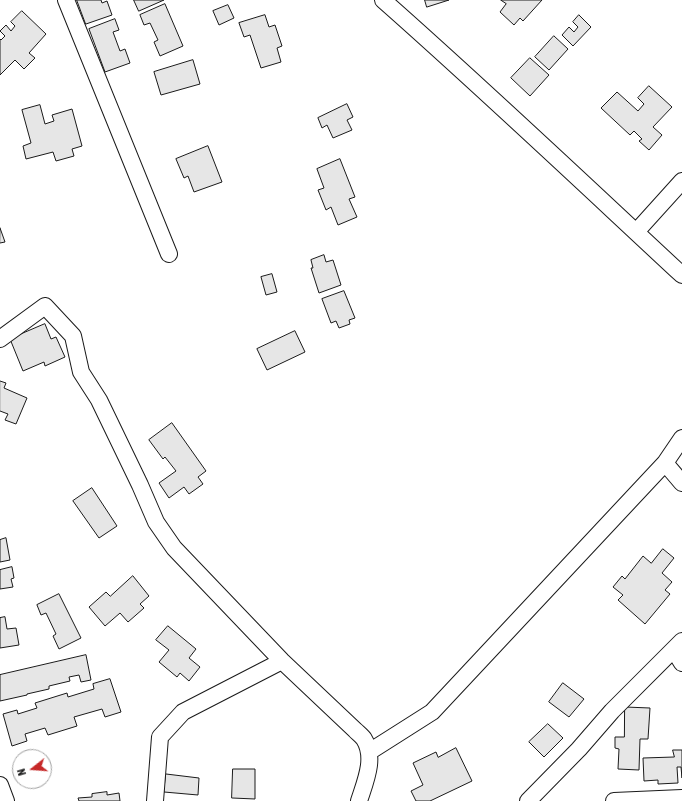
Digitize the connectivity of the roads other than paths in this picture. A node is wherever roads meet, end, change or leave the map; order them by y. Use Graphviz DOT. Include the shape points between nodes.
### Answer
graph roads {
  1 [pos="66,0"];
  2 [pos="383,0"];
  3 [pos="682,181"];
  4 [pos="636,232"];
  5 [pos="169,254"];
  6 [pos="682,276"];
  7 [pos="0,339"];
  8 [pos="682,438"];
  9 [pos="665,463"];
  10 [pos="682,483"];
  11 [pos="679,652"];
  12 [pos="282,661"];
  13 [pos="369,752"];
  14 [pos="0,785"];
  15 [pos="682,798"];
  16 [pos="6,801"];
  17 [pos="155,801"];
  18 [pos="359,801"];
  19 [pos="528,801"];
  20 [pos="614,801"];
  1 -- 5 [label="street"];
  2 -- 4 [label="street" via="526,128"];
  3 -- 4 [label="street"];
  4 -- 6 [label="street"];
  7 -- 12 [label="street" via="45,306 73,336 81,372 99,400 156,522 174,548"];
  8 -- 9 [label="street"];
  9 -- 10 [label="street"];
  9 -- 13 [label="street" via="432,712"];
  11 -- 19 [label="street" via="612,711"];
  12 -- 13 [label="street" via="355,730 364,740"];
  12 -- 17 [label="street" via="183,712 160,737"];
  13 -- 18 [label="street" via="369,766"];
  14 -- 16 [label="street"];
  15 -- 20 [label="street"];
}
